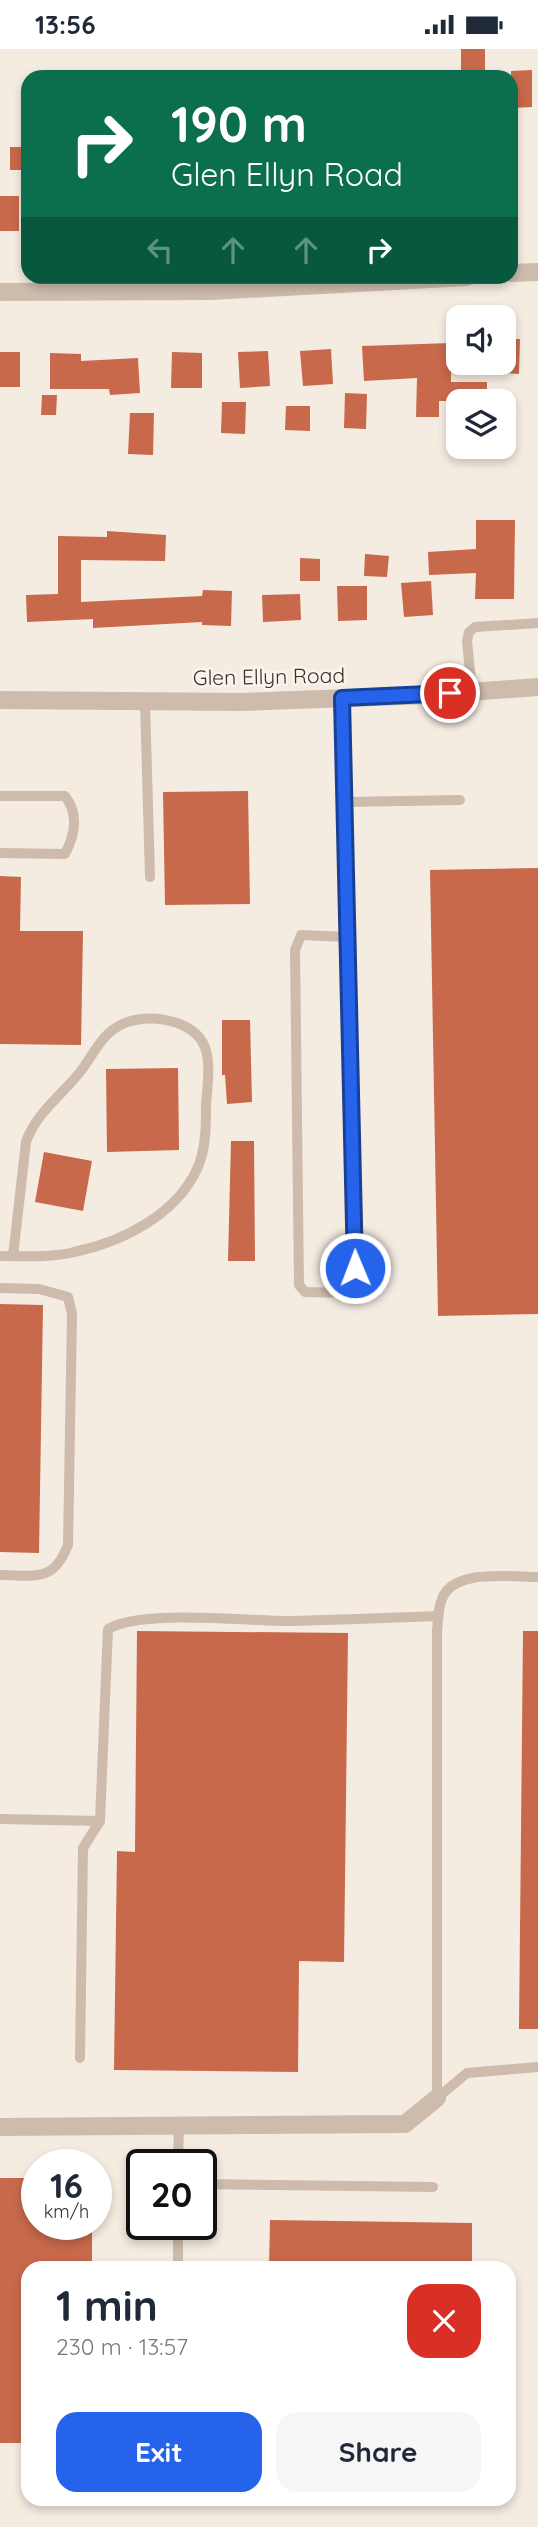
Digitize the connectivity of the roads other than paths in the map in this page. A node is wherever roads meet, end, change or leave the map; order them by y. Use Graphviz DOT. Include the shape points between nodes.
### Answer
graph roads {
  1 [pos="538,272"];
  2 [pos="518,273"];
  3 [pos="339,284"];
  4 [pos="0,292"];
  5 [pos="538,623"];
  6 [pos="538,687"];
  7 [pos="472,692"];
  8 [pos="342,698"];
  9 [pos="0,700"];
  10 [pos="145,701"];
  11 [pos="0,796"];
  12 [pos="460,800"];
  13 [pos="344,801"];
  14 [pos="0,853"];
  15 [pos="150,877"];
  16 [pos="346,937"];
  17 [pos="0,1256"];
  18 [pos="13,1256"];
  19 [pos="0,1288"];
  20 [pos="0,1575"];
  21 [pos="538,1577"];
  22 [pos="438,1616"];
  23 [pos="0,1819"];
  24 [pos="100,1821"];
  25 [pos="80,2058"];
  26 [pos="538,2067"];
  27 [pos="437,2098"];
  28 [pos="178,2126"];
  29 [pos="0,2127"];
  30 [pos="178,2149"];
  31 [pos="217,2184"];
  32 [pos="433,2187"];
  33 [pos="178,2240"];
  34 [pos="178,2261"];
  1 -- 2 [label="street"];
  3 -- 4 [label="street" via="211,291"];
  5 -- 7 [label="lane" via="475,627 469,632"];
  6 -- 7 [label="street, Glen Ellyn Road"];
  7 -- 8 [label="street, Glen Ellyn Road"];
  8 -- 10 [label="street, Glen Ellyn Road"];
  8 -- 13 [label="lane"];
  9 -- 10 [label="street, Glen Ellyn Road"];
  10 -- 15 [label="lane"];
  11 -- 14 [label="lane" via="65,796 74,807 73,839 65,854"];
  12 -- 13 [label="lane"];
  13 -- 16 [label="lane"];
  16 -- 16 [label="lane" via="355,1285 347,1293 304,1292 299,1285 295,950 301,935"];
  17 -- 18 [label="lane"];
  18 -- 18 [label="lane" via="72,1253 100,1245 141,1229 181,1195 198,1168 206,1132 207,1056 203,1042 190,1030 174,1021 141,1019 118,1025 32,1125"];
  19 -- 20 [label="lane" via="39,1289 68,1297 72,1314 68,1545 61,1562 44,1576"];
  21 -- 22 [label="lane" via="468,1577 453,1584 442,1597"];
  22 -- 24 [label="lane" via="288,1621 143,1618 108,1629"];
  22 -- 27 [label="lane"];
  23 -- 24 [label="lane"];
  24 -- 25 [label="lane" via="83,1848"];
  26 -- 27 [label="lane" via="467,2073"];
  27 -- 28 [label="street" via="405,2125"];
  28 -- 29 [label="street"];
  28 -- 30 [label="lane"];
  31 -- 32 [label="lane"];
  33 -- 34 [label="lane"];
}
